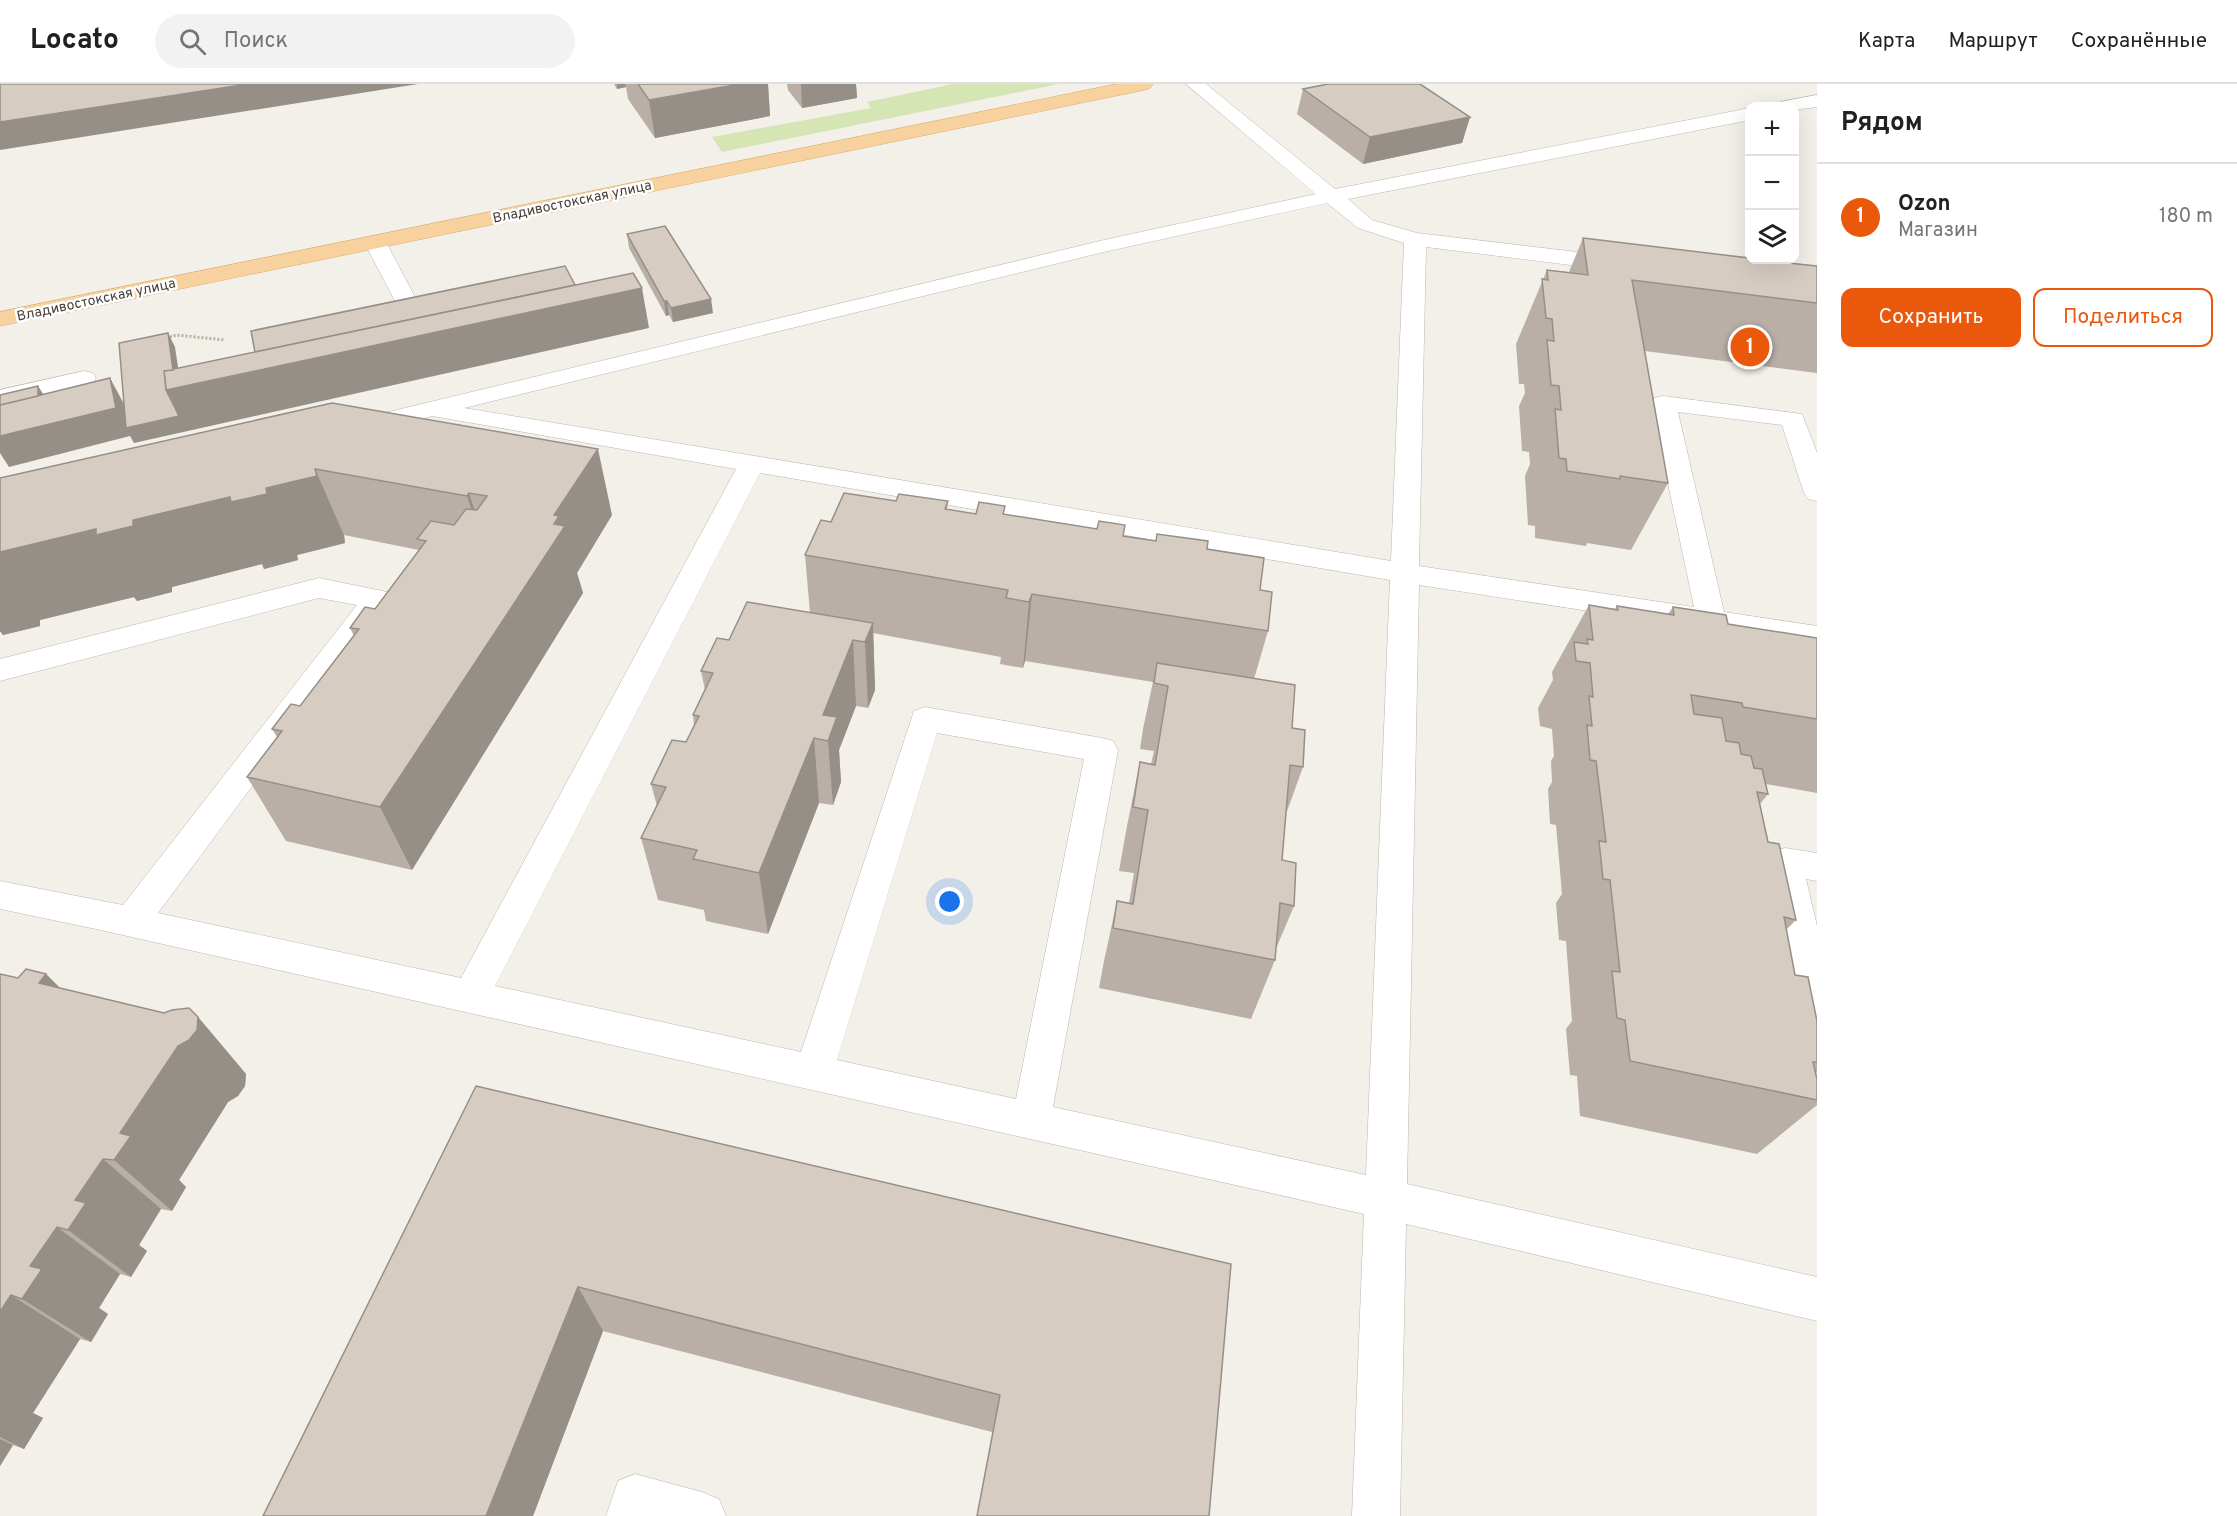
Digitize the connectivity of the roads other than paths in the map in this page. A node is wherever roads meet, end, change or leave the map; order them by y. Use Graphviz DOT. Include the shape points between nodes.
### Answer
graph roads {
  1 [pos="1143,84"];
  2 [pos="1195,84"];
  3 [pos="1817,101"];
  4 [pos="1799,104"];
  5 [pos="1745,115"];
  6 [pos="1334,196"];
  7 [pos="1415,239"];
  8 [pos="375,242"];
  9 [pos="1640,266"];
  10 [pos="429,296"];
  11 [pos="0,319"];
  12 [pos="84,378"];
  13 [pos="0,397"];
  14 [pos="428,410"];
  15 [pos="335,432"];
  16 [pos="752,464"];
  17 [pos="1817,493"];
  18 [pos="1405,573"];
  19 [pos="1711,620"];
  20 [pos="1817,636"];
  21 [pos="0,670"];
  22 [pos="1817,867"];
  23 [pos="0,895"];
  24 [pos="131,922"];
  25 [pos="470,997"];
  26 [pos="1817,1005"];
  27 [pos="814,1073"];
  28 [pos="1031,1121"];
  29 [pos="1386,1199"];
  30 [pos="1817,1299"];
  31 [pos="630,1516"];
  32 [pos="702,1516"];
  33 [pos="1376,1516"];
  1 -- 8 [label="main road, Владивостокская улица"];
  2 -- 6 [label="street"];
  3 -- 4 [label="street"];
  5 -- 6 [label="street"];
  6 -- 7 [label="street" via="1365,224"];
  6 -- 14 [label="street" via="1092,249"];
  7 -- 9 [label="street"];
  7 -- 18 [label="street"];
  8 -- 10 [label="street" via="395,304"];
  8 -- 11 [label="main road, Владивостокская улица"];
  12 -- 13 [label="street"];
  14 -- 15 [label="street"];
  14 -- 16 [label="street"];
  16 -- 18 [label="street"];
  16 -- 25 [label="street"];
  17 -- 19 [label="street" via="1793,419 1663,403"];
  18 -- 19 [label="street"];
  18 -- 29 [label="street"];
  19 -- 20 [label="street"];
  21 -- 24 [label="street" via="320,588 377,599"];
  22 -- 26 [label="street" via="1785,862"];
  23 -- 24 [label="street"];
  24 -- 25 [label="street"];
  25 -- 27 [label="street"];
  27 -- 28 [label="street"];
  27 -- 28 [label="street" via="925,719 1102,750"];
  28 -- 29 [label="street"];
  29 -- 30 [label="street"];
  29 -- 33 [label="street"];
  31 -- 32 [label="street" via="635,1498"];
}
